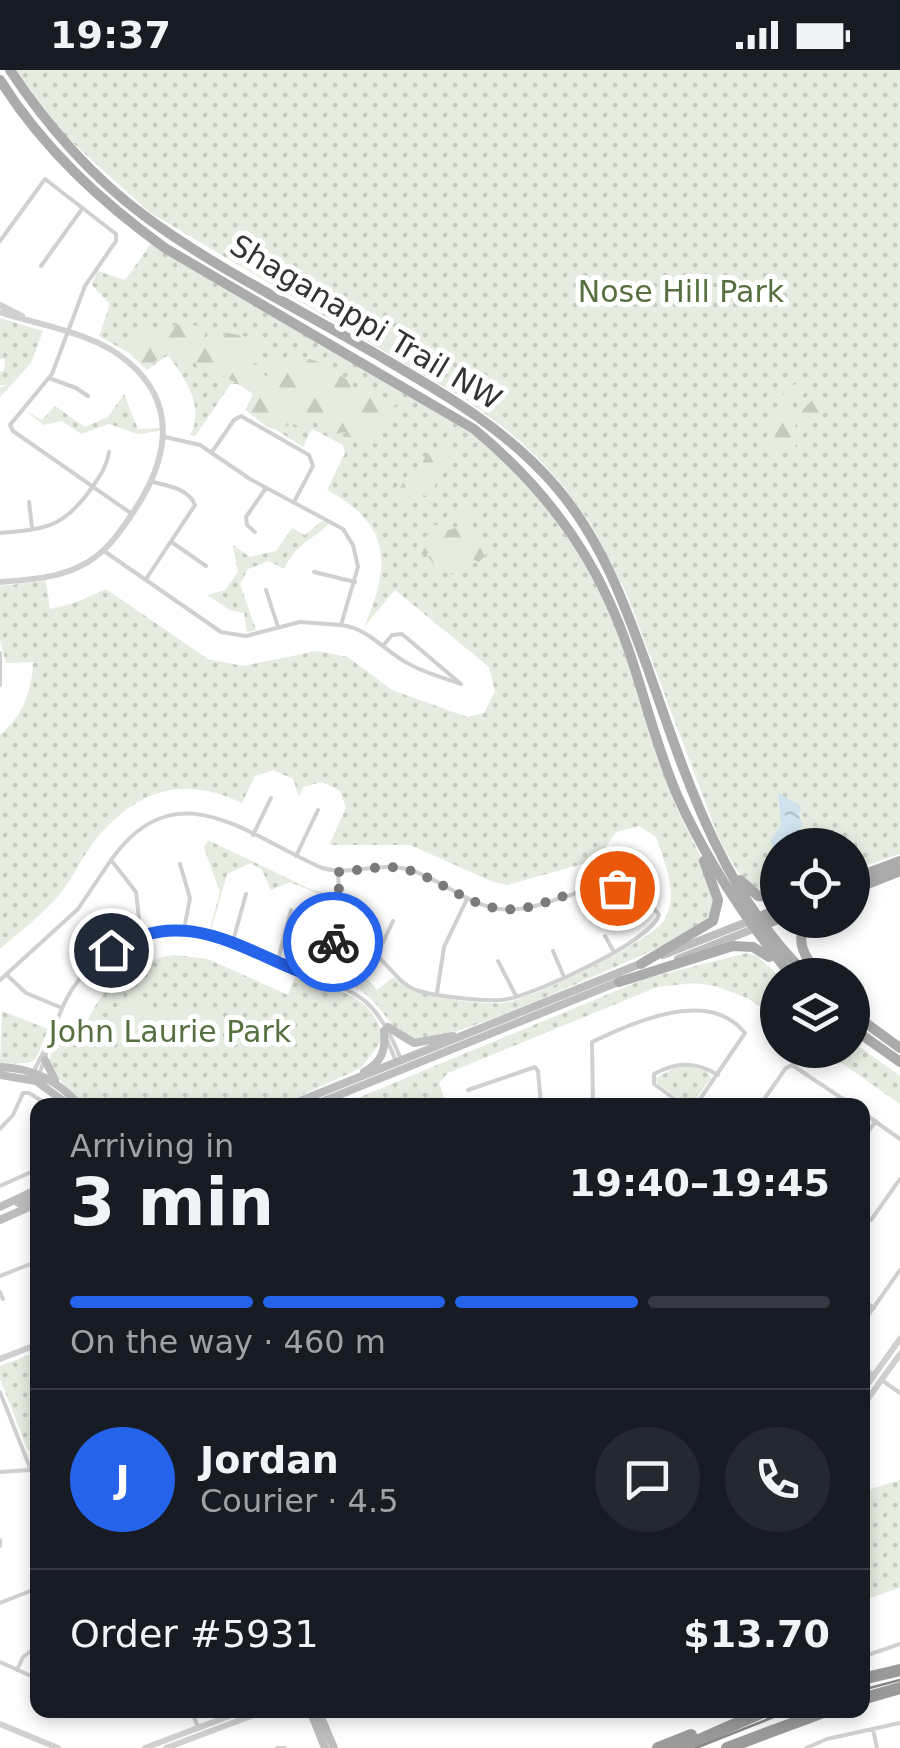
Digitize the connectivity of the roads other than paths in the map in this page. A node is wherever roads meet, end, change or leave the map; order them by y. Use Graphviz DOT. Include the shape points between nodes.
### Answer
graph roads {
  1 [pos="6,70"];
  2 [pos="0,80"];
  3 [pos="0,90"];
  4 [pos="34,127"];
  5 [pos="83,207"];
  6 [pos="0,241"];
  7 [pos="41,266"];
  8 [pos="0,309"];
  9 [pos="67,332"];
  10 [pos="50,378"];
  11 [pos="88,396"];
  12 [pos="163,437"];
  13 [pos="56,449"];
  14 [pos="109,452"];
  15 [pos="212,452"];
  16 [pos="51,457"];
  17 [pos="153,482"];
  18 [pos="92,486"];
  19 [pos="266,488"];
  20 [pos="29,502"];
  21 [pos="294,502"];
  22 [pos="132,514"];
  23 [pos="32,530"];
  24 [pos="255,532"];
  25 [pos="0,533"];
  26 [pos="172,542"];
  27 [pos="104,551"];
  28 [pos="206,566"];
  29 [pos="314,572"];
  30 [pos="145,580"];
  31 [pos="0,582"];
  32 [pos="356,582"];
  33 [pos="266,590"];
  34 [pos="341,625"];
  35 [pos="278,627"];
  36 [pos="383,646"];
  37 [pos="0,653"];
  38 [pos="0,685"];
  39 [pos="271,798"];
  40 [pos="318,810"];
  41 [pos="253,835"];
  42 [pos="711,836"];
  43 [pos="702,846"];
  44 [pos="296,856"];
  45 [pos="633,856"];
  46 [pos="111,860"];
  47 [pos="894,863"];
  48 [pos="180,864"];
  49 [pos="870,871"];
  50 [pos="338,872"];
  51 [pos="900,872"];
  52 [pos="870,883"];
  53 [pos="246,894"];
  54 [pos="638,896"];
  55 [pos="760,896"];
  56 [pos="468,898"];
  57 [pos="291,910"];
  58 [pos="760,920"];
  59 [pos="393,922"];
  60 [pos="760,922"];
  61 [pos="755,923"];
  62 [pos="184,930"];
  63 [pos="141,936"];
  64 [pos="606,936"];
  65 [pos="334,939"];
  66 [pos="233,941"];
  67 [pos="553,951"];
  68 [pos="614,952"];
  69 [pos="377,956"];
  70 [pos="769,958"];
  71 [pos="778,958"];
  72 [pos="790,958"];
  73 [pos="498,961"];
  74 [pos="277,964"];
  75 [pos="641,964"];
  76 [pos="6,974"];
  77 [pos="564,977"];
  78 [pos="0,980"];
  79 [pos="322,980"];
  80 [pos="619,982"];
  81 [pos="438,993"];
  82 [pos="516,996"];
  83 [pos="62,1008"];
  84 [pos="870,1024"];
  85 [pos="386,1029"];
  86 [pos="462,1036"];
  87 [pos="49,1041"];
  88 [pos="870,1041"];
  89 [pos="900,1048"];
  90 [pos="45,1060"];
  91 [pos="900,1062"];
  92 [pos="401,1067"];
  93 [pos="0,1071"];
  94 [pos="718,1074"];
  95 [pos="35,1076"];
  96 [pos="58,1084"];
  97 [pos="342,1084"];
  98 [pos="468,1090"];
  99 [pos="34,1098"];
  100 [pos="61,1098"];
  101 [pos="72,1098"];
  102 [pos="307,1098"];
  103 [pos="330,1098"];
  104 [pos="540,1098"];
  105 [pos="593,1098"];
  106 [pos="673,1098"];
  107 [pos="701,1098"];
  108 [pos="765,1098"];
  109 [pos="842,1098"];
  110 [pos="870,1118"];
  111 [pos="876,1122"];
  112 [pos="0,1128"];
  113 [pos="870,1130"];
  114 [pos="900,1139"];
  115 [pos="30,1173"];
  116 [pos="900,1179"];
  117 [pos="0,1186"];
  118 [pos="30,1195"];
  119 [pos="0,1208"];
  120 [pos="30,1209"];
  121 [pos="0,1220"];
  122 [pos="871,1220"];
  123 [pos="30,1264"];
  124 [pos="900,1270"];
  125 [pos="0,1276"];
  126 [pos="0,1292"];
  127 [pos="2,1299"];
  128 [pos="870,1305"];
  129 [pos="874,1308"];
  130 [pos="870,1313"];
  131 [pos="900,1339"];
  132 [pos="30,1347"];
  133 [pos="900,1354"];
  134 [pos="0,1359"];
  135 [pos="870,1372"];
  136 [pos="878,1378"];
  137 [pos="870,1385"];
  138 [pos="0,1392"];
  139 [pos="870,1392"];
  140 [pos="900,1393"];
  141 [pos="10,1417"];
  142 [pos="2,1418"];
  143 [pos="30,1470"];
  144 [pos="0,1472"];
  145 [pos="30,1591"];
  146 [pos="0,1603"];
  147 [pos="900,1644"];
  148 [pos="30,1652"];
  149 [pos="870,1654"];
  150 [pos="0,1662"];
  151 [pos="17,1670"];
  152 [pos="900,1670"];
  153 [pos="30,1676"];
  154 [pos="870,1677"];
  155 [pos="900,1692"];
  156 [pos="870,1699"];
  157 [pos="194,1718"];
  158 [pos="227,1718"];
  159 [pos="241,1718"];
  160 [pos="313,1718"];
  161 [pos="322,1718"];
  162 [pos="746,1718"];
  163 [pos="808,1718"];
  164 [pos="741,1720"];
  165 [pos="900,1723"];
  166 [pos="0,1724"];
  167 [pos="873,1729"];
  168 [pos="200,1731"];
  169 [pos="58,1748"];
  170 [pos="145,1748"];
  171 [pos="166,1748"];
  172 [pos="277,1748"];
  173 [pos="285,1748"];
  174 [pos="325,1748"];
  175 [pos="334,1748"];
  176 [pos="658,1748"];
  177 [pos="682,1748"];
  178 [pos="727,1748"];
  179 [pos="806,1748"];
  180 [pos="877,1748"];
  1 -- 42 [label="main road, Shaganappi Trail NW" via="91,169 144,215 470,408 539,468 584,523 614,579"];
  2 -- 4 [label="main road, Shaganappi Trail NW"];
  3 -- 4 [label="main road"];
  4 -- 43 [label="main road, Shaganappi Trail NW" via="99,197 164,248 474,429 527,476 580,543 611,604 677,794"];
  5 -- 6 [label="street" via="44,179"];
  5 -- 7 [label="street"];
  5 -- 9 [label="street" via="116,238 85,286"];
  8 -- 9 [label="street"];
  9 -- 10 [label="street"];
  9 -- 12 [label="street" via="106,347 136,370 156,400"];
  10 -- 11 [label="street"];
  10 -- 16 [label="street" via="10,424"];
  12 -- 15 [label="street"];
  12 -- 17 [label="street"];
  13 -- 16 [label="street"];
  14 -- 18 [label="street"];
  15 -- 19 [label="street"];
  15 -- 21 [label="street" via="242,416 309,455 313,466"];
  16 -- 18 [label="street"];
  17 -- 22 [label="street"];
  17 -- 26 [label="street" via="195,501"];
  18 -- 22 [label="street"];
  18 -- 23 [label="street" via="66,518"];
  19 -- 21 [label="street"];
  19 -- 24 [label="street" via="246,517"];
  20 -- 23 [label="street"];
  21 -- 32 [label="street" via="343,529 356,552"];
  22 -- 27 [label="street"];
  23 -- 25 [label="street"];
  26 -- 28 [label="street"];
  26 -- 30 [label="street"];
  27 -- 30 [label="street"];
  27 -- 31 [label="street" via="65,572"];
  29 -- 32 [label="street"];
  30 -- 35 [label="street" via="221,632 246,636"];
  32 -- 34 [label="street"];
  33 -- 35 [label="street"];
  34 -- 35 [label="street"];
  34 -- 36 [label="street"];
  36 -- 36 [label="street" via="413,667 461,684 400,634"];
  37 -- 38 [label="street"];
  39 -- 41 [label="street"];
  40 -- 44 [label="street"];
  41 -- 44 [label="street"];
  41 -- 46 [label="street" via="204,813 172,813 146,825"];
  42 -- 55 [label="main road" via="745,886"];
  42 -- 61 [label="main road, Shaganappi Trail NW"];
  43 -- 61 [label="main road, Shaganappi Trail NW"];
  43 -- 75 [label="main road" via="718,894 716,915 705,929"];
  44 -- 50 [label="street"];
  45 -- 54 [label="street" via="641,875"];
  46 -- 63 [label="street" via="136,892"];
  46 -- 76 [label="street" via="78,909"];
  47 -- 49 [label="main road"];
  48 -- 62 [label="street" via="190,898"];
  50 -- 56 [label="street" via="404,868"];
  50 -- 65 [label="street"];
  51 -- 52 [label="main road"];
  53 -- 66 [label="street"];
  54 -- 56 [label="street" via="595,887 512,910"];
  54 -- 68 [label="street" via="658,910 659,920"];
  56 -- 81 [label="street" via="444,947"];
  57 -- 74 [label="street"];
  58 -- 61 [label="main road"];
  59 -- 69 [label="street"];
  60 -- 61 [label="main road"];
  61 -- 71 [label="main road, Shaganappi Trail NW"];
  61 -- 72 [label="main road, Shaganappi Trail NW"];
  61 -- 75 [label="main road"];
  61 -- 80 [label="main road"];
  62 -- 63 [label="street"];
  62 -- 66 [label="street"];
  63 -- 83 [label="street" via="92,965"];
  64 -- 68 [label="street"];
  65 -- 69 [label="street"];
  65 -- 79 [label="street"];
  66 -- 74 [label="street"];
  67 -- 77 [label="street"];
  68 -- 77 [label="street"];
  69 -- 81 [label="street" via="406,985"];
  70 -- 80 [label="main road" via="742,945"];
  73 -- 82 [label="street"];
  74 -- 79 [label="street"];
  75 -- 86 [label="main road"];
  76 -- 78 [label="street"];
  76 -- 83 [label="street" via="26,993"];
  77 -- 82 [label="street"];
  79 -- 85 [label="street" via="358,994"];
  80 -- 92 [label="main road"];
  81 -- 82 [label="street"];
  83 -- 87 [label="street"];
  84 -- 89 [label="main road"];
  85 -- 86 [label="main road" via="414,1044"];
  85 -- 92 [label="street"];
  85 -- 97 [label="main road" via="377,1063"];
  86 -- 92 [label="main road"];
  87 -- 90 [label="street"];
  87 -- 95 [label="street"];
  88 -- 91 [label="main road"];
  90 -- 95 [label="street"];
  90 -- 96 [label="main road"];
  92 -- 97 [label="main road"];
  92 -- 103 [label="main road"];
  93 -- 95 [label="main road"];
  94 -- 105 [label="street" via="743,1029 708,1014 668,1013 592,1042"];
  94 -- 106 [label="street" via="684,1064 654,1074 654,1084"];
  94 -- 107 [label="street"];
  95 -- 96 [label="main road"];
  95 -- 100 [label="main road"];
  96 -- 101 [label="main road"];
  97 -- 102 [label="main road"];
  98 -- 104 [label="street" via="532,1066"];
  99 -- 112 [label="street" via="24,1093"];
  108 -- 109 [label="street" via="792,1065"];
  110 -- 111 [label="street"];
  111 -- 113 [label="street"];
  111 -- 114 [label="street"];
  115 -- 117 [label="street"];
  116 -- 122 [label="street"];
  118 -- 119 [label="main road"];
  120 -- 121 [label="main road"];
  123 -- 125 [label="street"];
  124 -- 129 [label="street"];
  126 -- 127 [label="street"];
  128 -- 129 [label="street"];
  129 -- 130 [label="street"];
  131 -- 136 [label="street"];
  132 -- 134 [label="street"];
  133 -- 136 [label="street"];
  135 -- 136 [label="street"];
  136 -- 137 [label="street"];
  136 -- 139 [label="street"];
  136 -- 140 [label="street"];
  138 -- 141 [label="street"];
  141 -- 142 [label="street"];
  141 -- 143 [label="street"];
  143 -- 144 [label="street"];
  145 -- 146 [label="street"];
  147 -- 149 [label="street"];
  148 -- 151 [label="street"];
  150 -- 151 [label="street"];
  151 -- 153 [label="street"];
  152 -- 154 [label="highway"];
  155 -- 156 [label="highway"];
  157 -- 168 [label="street"];
  158 -- 168 [label="street"];
  159 -- 168 [label="street"];
  160 -- 174 [label="main road"];
  161 -- 175 [label="main road"];
  162 -- 164 [label="highway"];
  163 -- 178 [label="highway"];
  164 -- 176 [label="highway"];
  164 -- 177 [label="highway"];
  165 -- 167 [label="street"];
  166 -- 169 [label="street"];
  167 -- 179 [label="street"];
  167 -- 180 [label="street"];
  168 -- 170 [label="street"];
  168 -- 171 [label="street"];
  172 -- 173 [label="street"];
}
